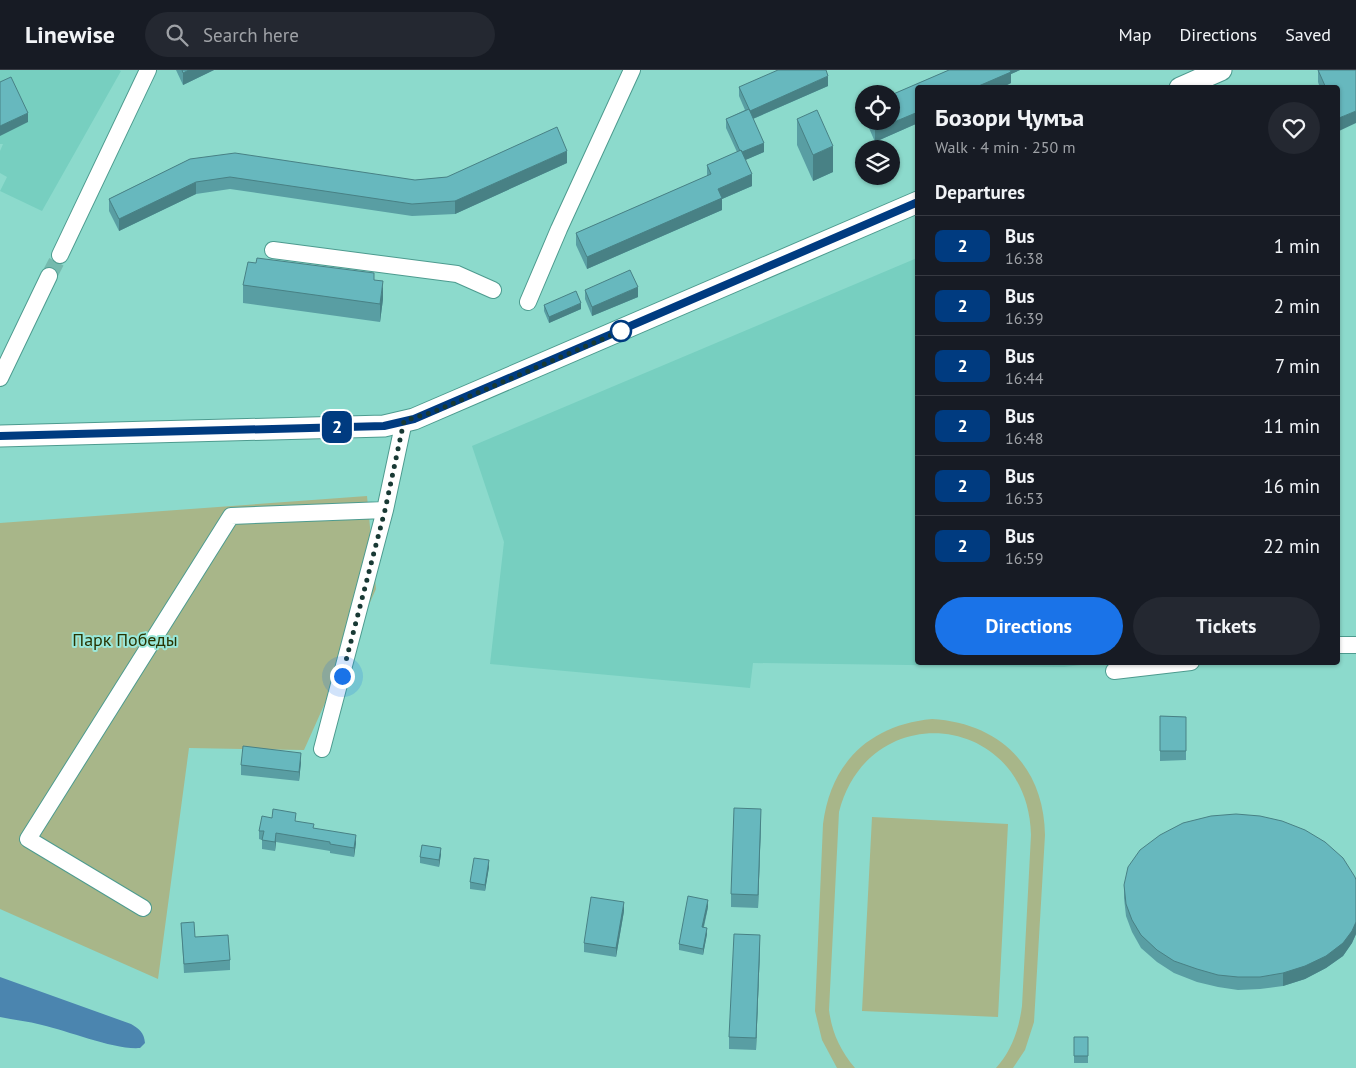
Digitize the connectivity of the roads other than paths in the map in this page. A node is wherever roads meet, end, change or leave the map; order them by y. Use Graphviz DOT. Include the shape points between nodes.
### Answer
graph roads {
  1 [pos="148,70"];
  2 [pos="632,70"];
  3 [pos="1221,70"];
  4 [pos="1187,85"];
  5 [pos="915,203"];
  6 [pos="273,250"];
  7 [pos="60,255"];
  8 [pos="49,276"];
  9 [pos="493,290"];
  10 [pos="528,302"];
  11 [pos="0,378"];
  12 [pos="404,421"];
  13 [pos="0,436"];
  14 [pos="385,510"];
  15 [pos="1340,644"];
  16 [pos="1356,644"];
  17 [pos="1171,665"];
  18 [pos="1114,671"];
  19 [pos="322,749"];
  20 [pos="143,908"];
  1 -- 7 [label="street"];
  2 -- 10 [label="street"];
  3 -- 4 [label="main road"];
  5 -- 12 [label="main road" via="433,412"];
  6 -- 9 [label="street" via="457,274"];
  8 -- 11 [label="street"];
  12 -- 13 [label="main road" via="384,426"];
  12 -- 14 [label="street"];
  14 -- 19 [label="street"];
  14 -- 20 [label="street" via="231,516 28,839"];
  15 -- 16 [label="street"];
  17 -- 18 [label="street"];
}
